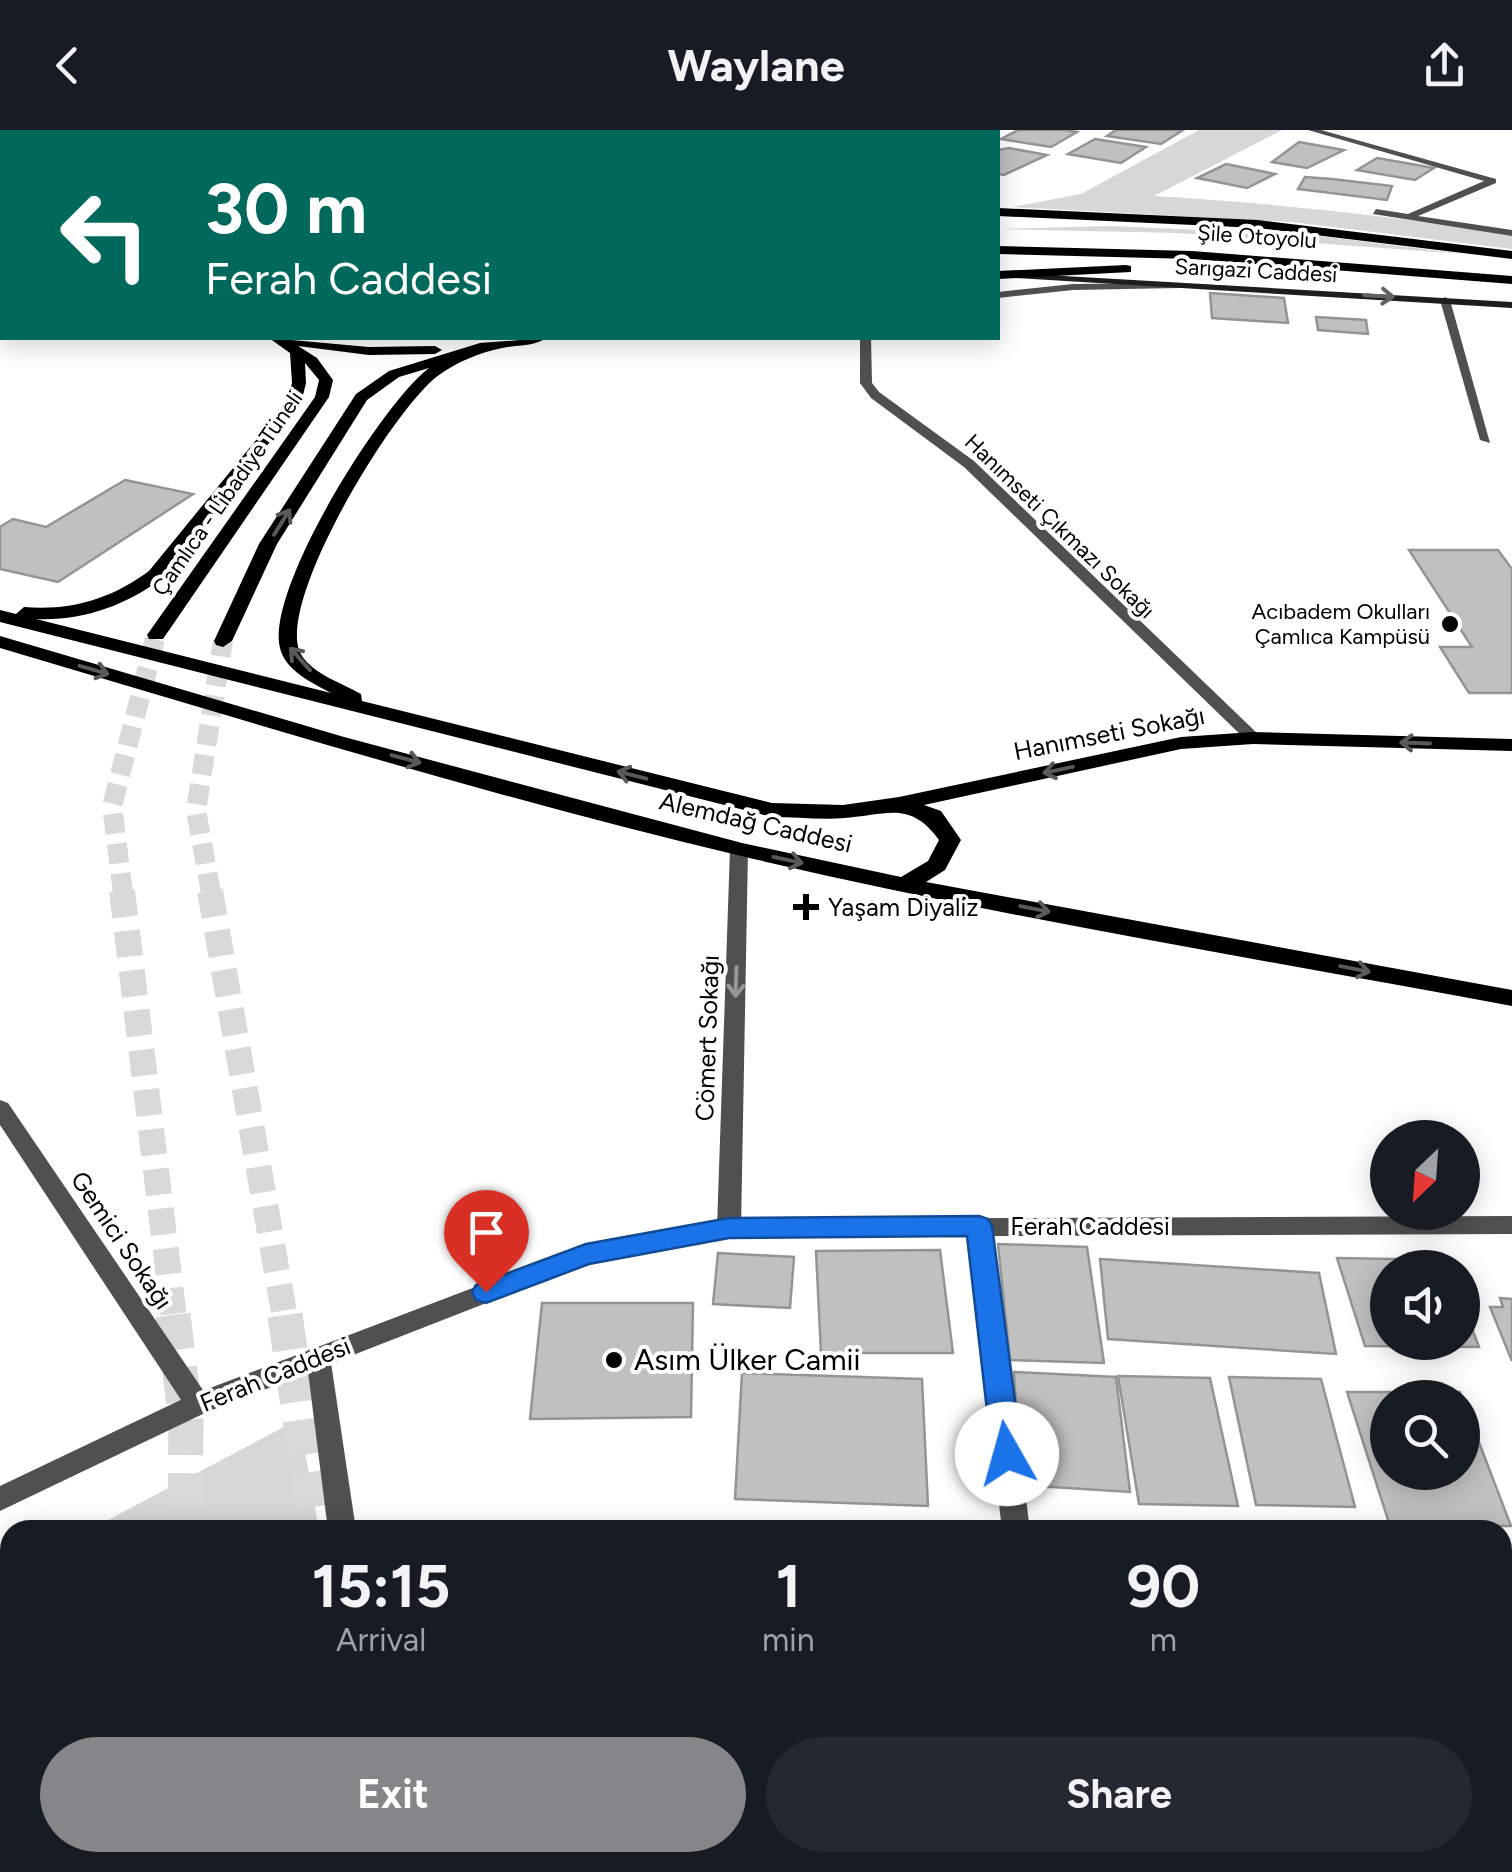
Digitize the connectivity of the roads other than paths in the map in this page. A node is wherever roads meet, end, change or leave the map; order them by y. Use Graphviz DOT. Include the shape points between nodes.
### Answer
graph roads {
  1 [pos="1312,130"];
  2 [pos="1358,130"];
  3 [pos="1326,134"];
  4 [pos="1000,212"];
  5 [pos="1376,212"];
  6 [pos="1412,215"];
  7 [pos="1000,221"];
  8 [pos="1512,232"];
  9 [pos="1000,237"];
  10 [pos="1368,237"];
  11 [pos="1000,250"];
  12 [pos="1512,254"];
  13 [pos="1512,266"];
  14 [pos="1002,275"];
  15 [pos="1512,284"];
  16 [pos="1176,286"];
  17 [pos="1000,295"];
  18 [pos="1445,300"];
  19 [pos="1512,306"];
  20 [pos="281,340"];
  21 [pos="292,340"];
  22 [pos="526,340"];
  23 [pos="865,340"];
  24 [pos="500,344"];
  25 [pos="297,350"];
  26 [pos="461,354"];
  27 [pos="1486,440"];
  28 [pos="0,613"];
  29 [pos="156,635"];
  30 [pos="223,640"];
  31 [pos="0,642"];
  32 [pos="380,713"];
  33 [pos="1253,738"];
  34 [pos="1512,746"];
  35 [pos="899,804"];
  36 [pos="740,850"];
  37 [pos="905,885"];
  38 [pos="1512,998"];
  39 [pos="0,1108"];
  40 [pos="1512,1225"];
  41 [pos="979,1226"];
  42 [pos="729,1228"];
  43 [pos="318,1356"];
  44 [pos="198,1404"];
  45 [pos="0,1499"];
  46 [pos="341,1520"];
  47 [pos="1015,1520"];
  1 -- 3 [label="street"];
  2 -- 3 [label="street"];
  3 -- 6 [label="street" via="1493,182"];
  4 -- 10 [label="highway" via="1258,224"];
  5 -- 6 [label="street"];
  6 -- 8 [label="street"];
  7 -- 10 [label="highway" via="1139,222"];
  9 -- 13 [label="highway, Şile Otoyolu" via="1316,248"];
  10 -- 12 [label="highway"];
  11 -- 15 [label="highway, Şile Otoyolu" via="1192,254"];
  14 -- 15 [label="highway" via="1142,269"];
  14 -- 16 [label="main road"];
  16 -- 17 [label="street, Sarıgazi Caddesi"];
  16 -- 18 [label="main road, Sarıgazi Caddesi, one-way"];
  18 -- 19 [label="main road, Sarıgazi Caddesi"];
  18 -- 27 [label="street"];
  20 -- 25 [label="main road, Çamlıca - Libadiye Tüneli"];
  21 -- 24 [label="main road" via="369,351"];
  22 -- 24 [label="main road"];
  23 -- 33 [label="street, Hanımseti Çıkmazı Sokağı" via="866,383 875,395 969,464"];
  24 -- 26 [label="main road"];
  25 -- 28 [label="main road" via="294,403 135,592 84,608"];
  25 -- 29 [label="main road, Çamlıca - Libadiye Tüneli" via="326,380 322,397"];
  30 -- 26 [label="main road, one-way" via="268,544 362,397 394,374"];
  32 -- 26 [label="main road, one-way" via="300,666 288,646 290,617 308,562 384,426 412,390"];
  28 -- 32 [label="main road, Alemdağ Caddesi"];
  31 -- 36 [label="main road, Alemdağ Caddesi, one-way"];
  35 -- 32 [label="main road, Alemdağ Caddesi, one-way" via="844,812 772,810"];
  34 -- 33 [label="main road, Hanımseti Sokağı, one-way"];
  33 -- 35 [label="main road, Hanımseti Sokağı, one-way" via="1181,744"];
  35 -- 37 [label="main road" via="933,816 950,840 937,865"];
  36 -- 37 [label="main road, Alemdağ Caddesi, one-way"];
  36 -- 42 [label="street, Cömert Sokağı, one-way"];
  37 -- 38 [label="main road, Alemdağ Caddesi, one-way"];
  39 -- 44 [label="street, Gemici Sokağı"];
  40 -- 41 [label="street, Ferah Caddesi"];
  41 -- 42 [label="street, Ferah Caddesi"];
  41 -- 47 [label="street"];
  42 -- 43 [label="street, Ferah Caddesi" via="586,1254"];
  43 -- 44 [label="street, Ferah Caddesi"];
  43 -- 46 [label="street"];
  44 -- 45 [label="street, Ferah Caddesi"];
}
